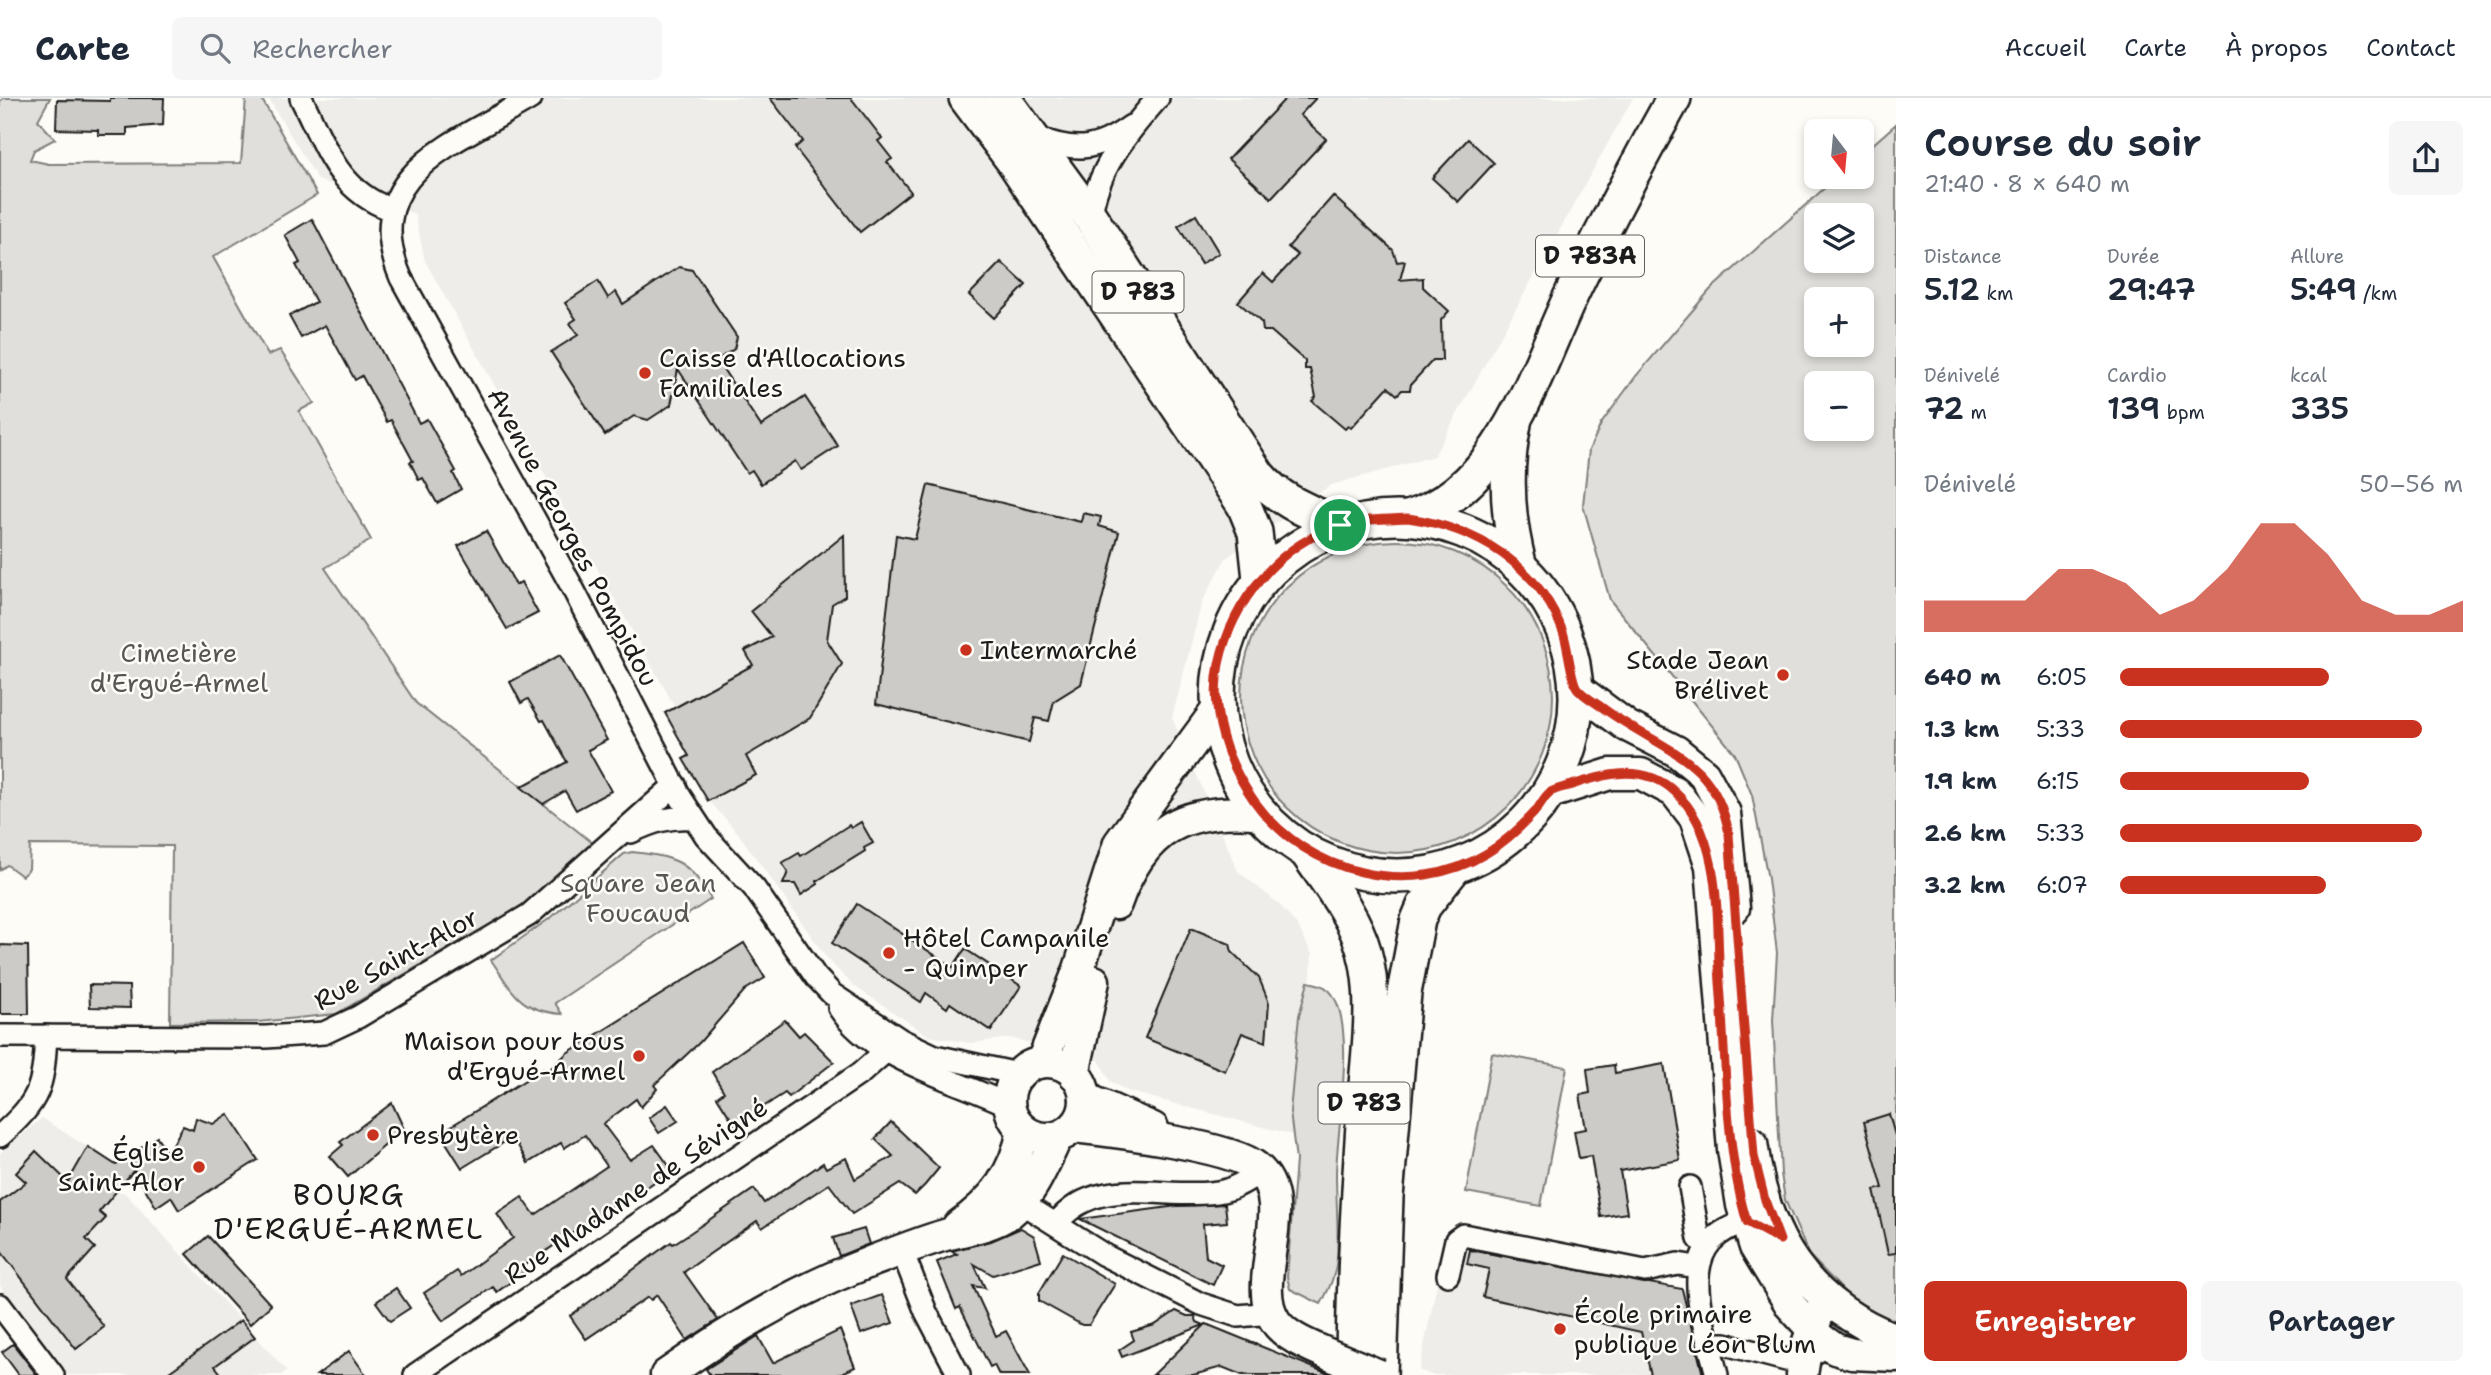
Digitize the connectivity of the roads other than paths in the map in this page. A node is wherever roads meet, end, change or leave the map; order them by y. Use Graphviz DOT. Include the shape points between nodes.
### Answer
graph roads {
  1 [pos="301,98"];
  2 [pos="531,98"];
  3 [pos="966,98"];
  4 [pos="1003,98"];
  5 [pos="1158,98"];
  6 [pos="1674,98"];
  7 [pos="1138,120"];
  8 [pos="1034,137"];
  9 [pos="390,209"];
  10 [pos="1091,218"];
  11 [pos="1515,419"];
  12 [pos="1408,518"];
  13 [pos="1340,525"];
  14 [pos="1520,567"];
  15 [pos="1260,579"];
  16 [pos="1576,688"];
  17 [pos="1219,707"];
  18 [pos="675,785"];
  19 [pos="1550,793"];
  20 [pos="1263,814"];
  21 [pos="692,818"];
  22 [pos="617,839"];
  23 [pos="1305,849"];
  24 [pos="1454,868"];
  25 [pos="0,1036"];
  26 [pos="46,1036"];
  27 [pos="887,1041"];
  28 [pos="1030,1068"];
  29 [pos="1080,1086"];
  30 [pos="1015,1118"];
  31 [pos="1065,1132"];
  32 [pos="0,1136"];
  33 [pos="1195,1146"];
  34 [pos="1261,1172"];
  35 [pos="1690,1187"];
  36 [pos="1020,1202"];
  37 [pos="1747,1222"];
  38 [pos="1056,1224"];
  39 [pos="947,1235"];
  40 [pos="1780,1240"];
  41 [pos="1706,1245"];
  42 [pos="902,1251"];
  43 [pos="1697,1267"];
  44 [pos="1448,1276"];
  45 [pos="1835,1308"];
  46 [pos="1271,1312"];
  47 [pos="2,1314"];
  48 [pos="1896,1339"];
  49 [pos="1710,1344"];
  50 [pos="1806,1353"];
  51 [pos="1896,1356"];
  52 [pos="1832,1362"];
  53 [pos="1342,1365"];
  54 [pos="53,1375"];
  55 [pos="415,1375"];
  56 [pos="666,1375"];
  57 [pos="959,1375"];
  58 [pos="1379,1375"];
  59 [pos="1717,1375"];
  1 -- 9 [label="street" via="347,182 364,198"];
  2 -- 9 [label="street" via="430,157 401,187"];
  3 -- 15 [label="main road, D 783" via="1013,160 1244,505 1255,532"];
  4 -- 8 [label="main road, D 783"];
  5 -- 7 [label="street"];
  6 -- 11 [label="main road, D 783A" via="1574,288"];
  7 -- 8 [label="street" via="1106,141 1080,149"];
  7 -- 10 [label="street" via="1097,185"];
  8 -- 10 [label="main road, D 783"];
  9 -- 18 [label="street, Avenue Georges Pompidou" via="389,244 401,278 572,585"];
  10 -- 13 [label="main road, D 783" via="1258,475 1286,500"];
  11 -- 12 [label="main road, D 783A" via="1462,488 1446,502"];
  11 -- 14 [label="main road, D 783A" via="1508,510"];
  12 -- 13 [label="main road"];
  12 -- 14 [label="main road" via="1468,533 1496,547"];
  13 -- 15 [label="main road" via="1296,548"];
  14 -- 16 [label="main road" via="1549,602 1563,629"];
  15 -- 17 [label="main road" via="1225,640 1218,667"];
  16 -- 19 [label="main road" via="1575,723"];
  16 -- 40 [label="street" via="1627,726 1694,764 1714,787 1725,813 1749,1119 1758,1179"];
  17 -- 20 [label="main road" via="1227,755"];
  17 -- 28 [label="street" via="1119,842 1076,980"];
  18 -- 21 [label="street, Avenue Georges Pompidou"];
  18 -- 22 [label="street, Rue Saint-Alor"];
  19 -- 24 [label="main road" via="1513,835"];
  19 -- 37 [label="street" via="1610,774 1641,774 1675,792 1695,818 1711,866 1733,1150"];
  20 -- 23 [label="main road"];
  20 -- 29 [label="street" via="1213,811 1186,819 1159,835 1138,859 1110,921 1083,1022"];
  21 -- 22 [label="street, Rue Saint-Alor" via="652,822"];
  21 -- 27 [label="street, Avenue Georges Pompidou" via="754,888 854,1026"];
  22 -- 26 [label="street, Rue Saint-Alor" via="515,925 324,1033"];
  23 -- 24 [label="main road" via="1340,867 1378,877 1416,877"];
  23 -- 53 [label="main road, D 783" via="1347,912 1365,952 1368,976 1355,1258"];
  24 -- 58 [label="main road, D 783" via="1421,913 1404,993 1386,1197"];
  25 -- 26 [label="street, Rue Saint-Alor"];
  26 -- 32 [label="street" via="44,1072 35,1100"];
  27 -- 28 [label="street" via="951,1061"];
  27 -- 30 [label="street, Avenue Georges Pompidou"];
  27 -- 55 [label="street, Rue Madame de Sévigné" via="861,1073"];
  28 -- 29 [label="street" via="1065,1066"];
  28 -- 30 [label="street" via="1011,1085"];
  29 -- 31 [label="street" via="1084,1109"];
  29 -- 33 [label="street"];
  30 -- 31 [label="street" via="1033,1136"];
  30 -- 39 [label="street" via="1016,1160 1000,1190"];
  31 -- 33 [label="street"];
  31 -- 36 [label="street"];
  33 -- 34 [label="street" via="1245,1160"];
  34 -- 38 [label="street" via="1221,1191 1128,1192 1079,1201"];
  34 -- 46 [label="street" via="1273,1200"];
  35 -- 41 [label="street" via="1699,1238"];
  36 -- 38 [label="street"];
  36 -- 39 [label="street" via="991,1223"];
  37 -- 40 [label="street"];
  37 -- 41 [label="street" via="1724,1230"];
  37 -- 50 [label="street"];
  38 -- 46 [label="street" via="1116,1261 1225,1314"];
  39 -- 42 [label="street"];
  40 -- 45 [label="street" via="1803,1277"];
  41 -- 43 [label="street"];
  42 -- 56 [label="street" via="803,1291"];
  42 -- 57 [label="street" via="926,1312"];
  43 -- 44 [label="street" via="1678,1264 1645,1271 1463,1235 1456,1240"];
  43 -- 49 [label="street"];
  45 -- 48 [label="street"];
  45 -- 50 [label="street"];
  45 -- 52 [label="street"];
  46 -- 53 [label="street" via="1280,1327"];
  47 -- 54 [label="street"];
  49 -- 50 [label="street" via="1786,1360"];
  49 -- 59 [label="street"];
  50 -- 52 [label="street"];
  51 -- 52 [label="street" via="1852,1354"];
  53 -- 58 [label="street, bridge"];
}
